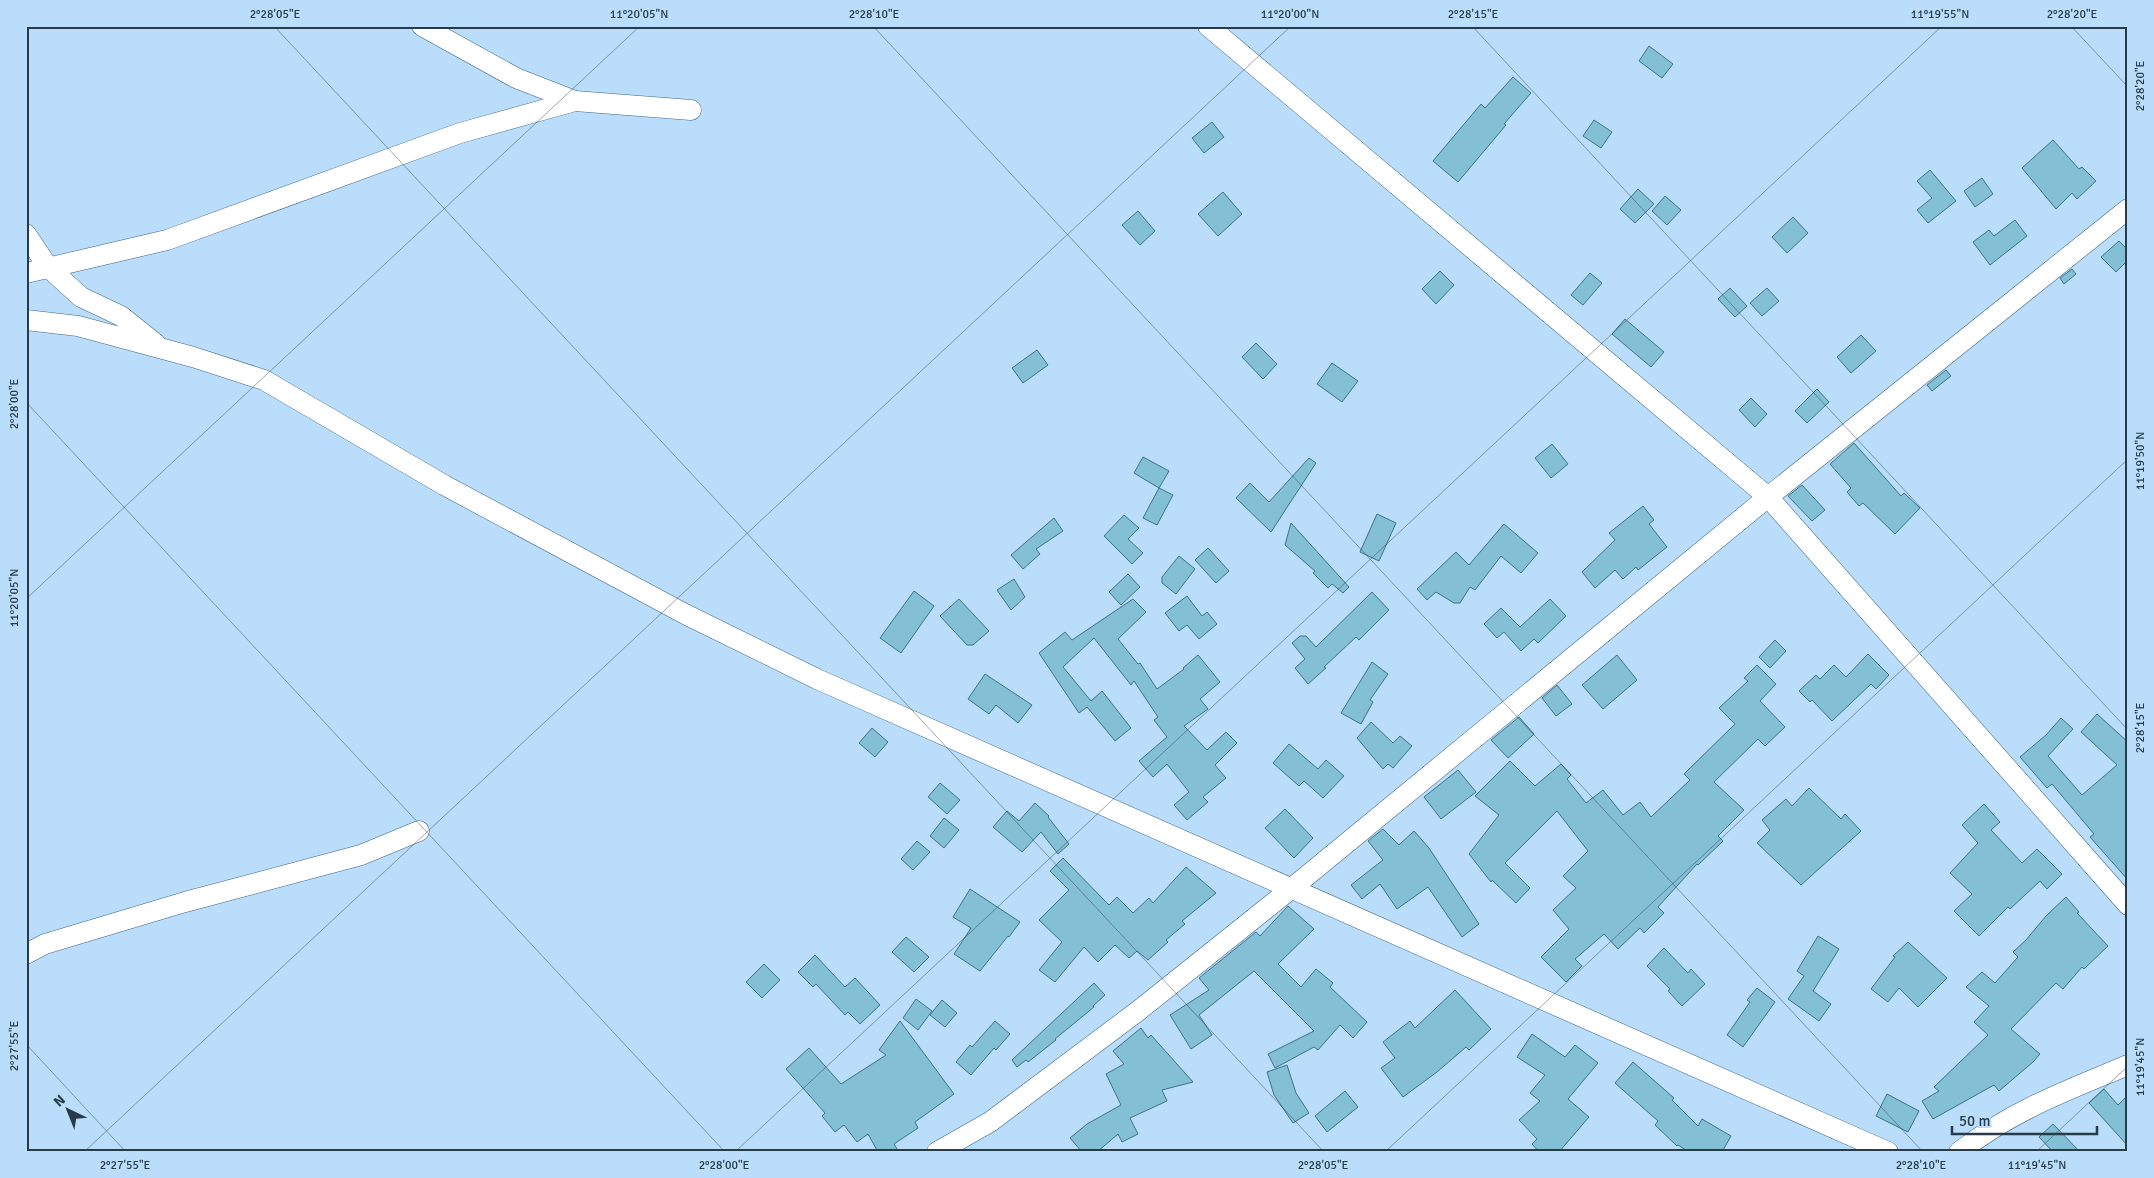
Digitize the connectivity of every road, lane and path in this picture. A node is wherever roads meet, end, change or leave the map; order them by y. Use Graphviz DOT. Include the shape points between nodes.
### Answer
graph roads {
  1 [pos="422,26"];
  2 [pos="1208,26"];
  3 [pos="575,101"];
  4 [pos="692,110"];
  5 [pos="2128,209"];
  6 [pos="26,234"];
  7 [pos="48,267"];
  8 [pos="26,273"];
  9 [pos="26,320"];
  10 [pos="162,349"];
  11 [pos="1768,497"];
  12 [pos="419,831"];
  13 [pos="1292,888"];
  14 [pos="2128,905"];
  15 [pos="26,954"];
  16 [pos="2128,1066"];
  17 [pos="937,1152"];
  18 [pos="1888,1152"];
  19 [pos="1959,1152"];
  1 -- 3 [label="street" via="516,78"];
  2 -- 11 [label="street"];
  3 -- 4 [label="street"];
  3 -- 7 [label="street" via="460,133 167,240"];
  5 -- 11 [label="street"];
  6 -- 7 [label="street"];
  7 -- 8 [label="street"];
  7 -- 10 [label="street" via="81,297 121,316"];
  9 -- 10 [label="street" via="78,326"];
  10 -- 13 [label="street" via="264,380 444,484 685,614 818,679"];
  11 -- 13 [label="street"];
  11 -- 14 [label="street"];
  12 -- 15 [label="street" via="361,855 185,902 45,944"];
  13 -- 17 [label="street" via="1138,1011 990,1122"];
  13 -- 18 [label="street"];
  16 -- 19 [label="street" via="2027,1107"];
}
